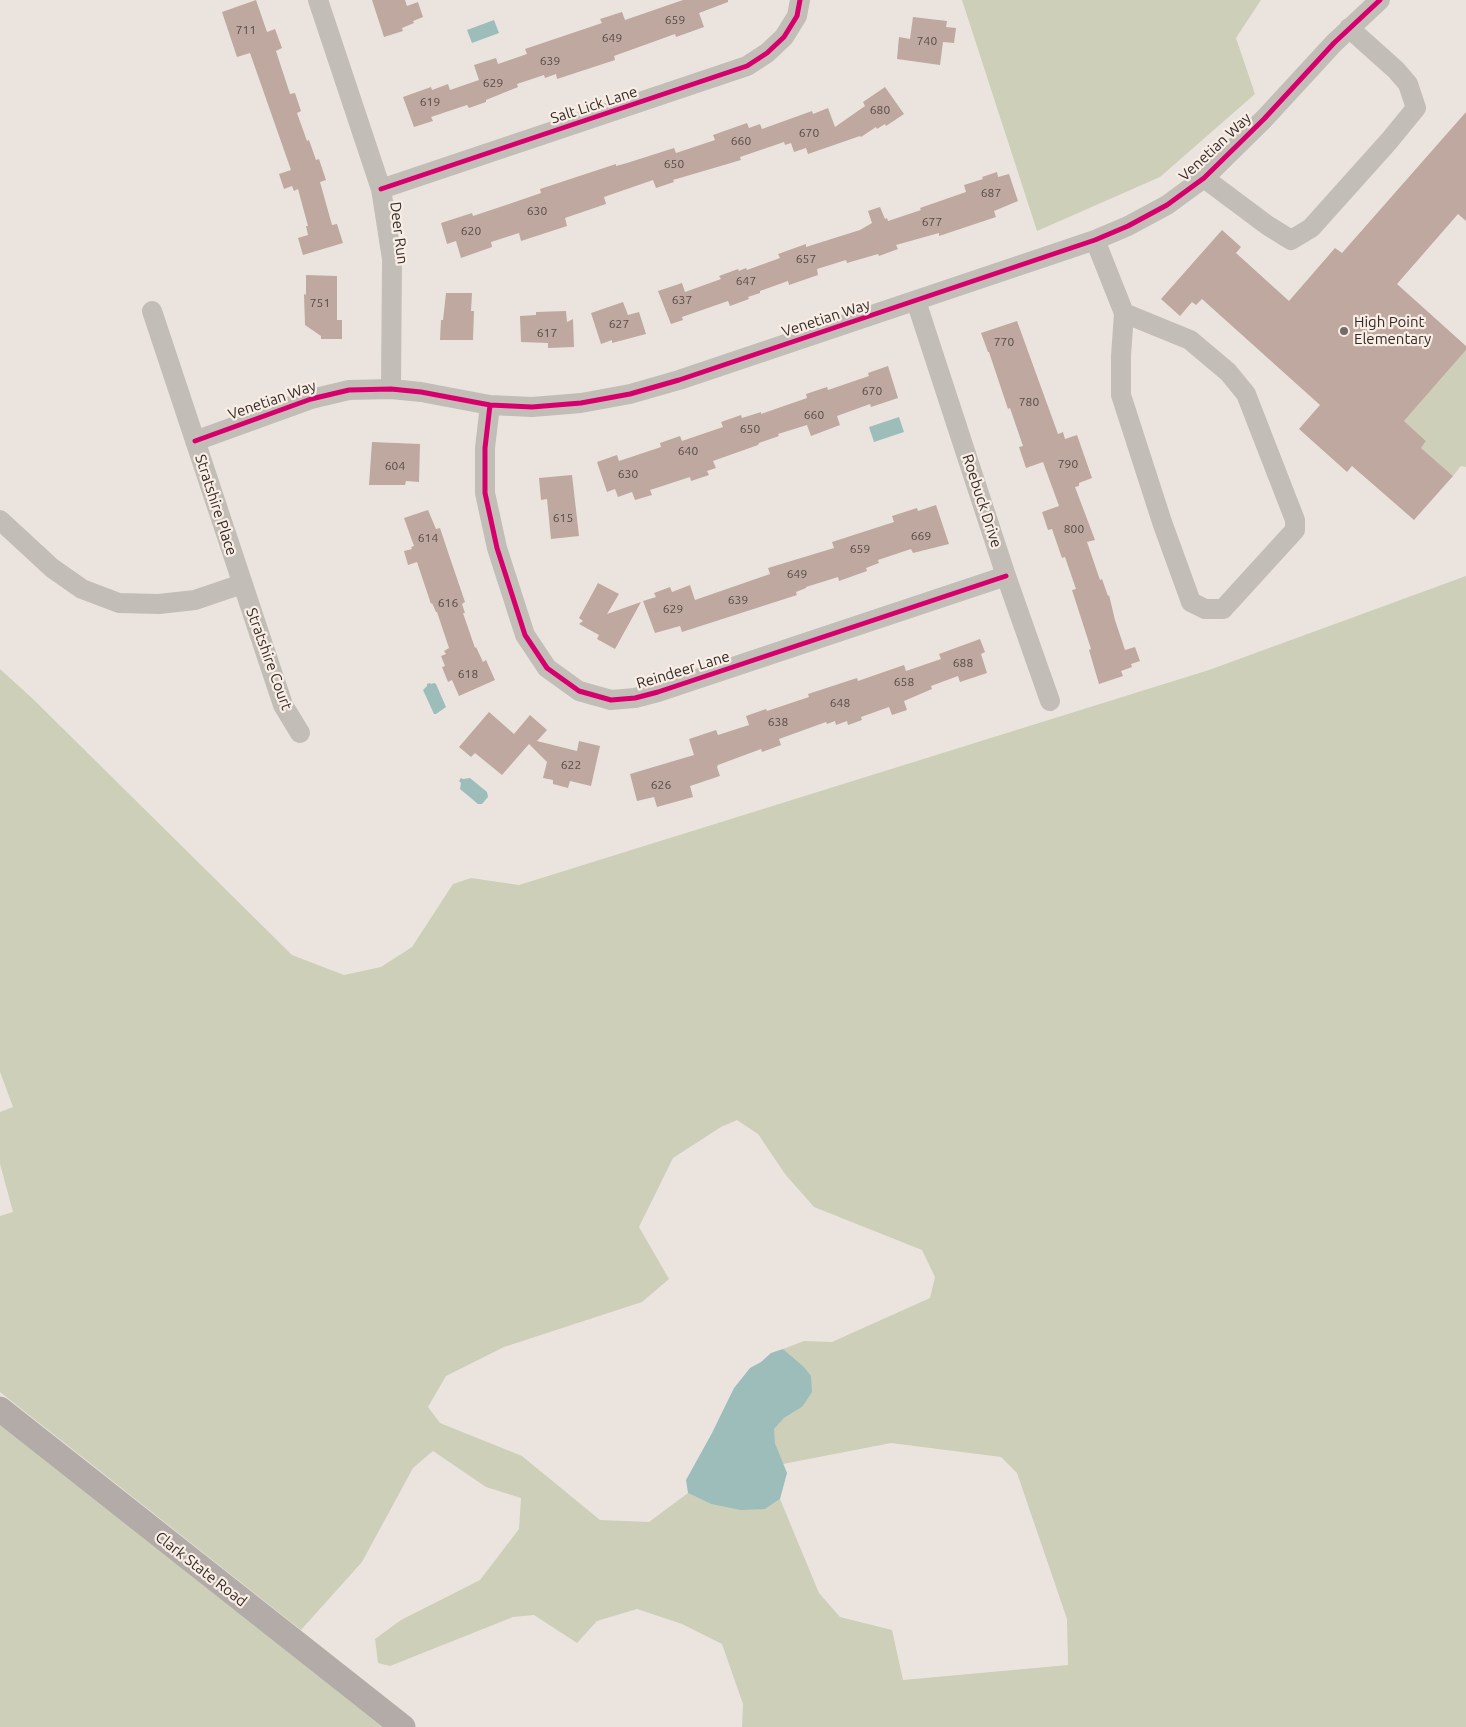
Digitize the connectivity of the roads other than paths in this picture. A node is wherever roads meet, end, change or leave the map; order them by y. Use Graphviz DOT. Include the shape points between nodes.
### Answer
graph roads {
  1 [pos="318,0"];
  2 [pos="1380,0"];
  3 [pos="798,8"];
  4 [pos="1349,28"];
  5 [pos="1204,178"];
  6 [pos="381,189"];
  7 [pos="1095,240"];
  8 [pos="916,301"];
  9 [pos="152,311"];
  10 [pos="1124,313"];
  11 [pos="391,389"];
  12 [pos="490,406"];
  13 [pos="194,441"];
  14 [pos="0,520"];
  15 [pos="1006,576"];
  16 [pos="242,584"];
  17 [pos="1050,701"];
  18 [pos="300,733"];
  19 [pos="0,1409"];
  20 [pos="403,1727"];
  1 -- 6 [label="street, Deer Run"];
  2 -- 4 [label="street, Venetian Way"];
  3 -- 6 [label="street, Salt Lick Lane" via="784,37 747,66"];
  4 -- 5 [label="street, Venetian Way"];
  4 -- 5 [label="street" via="1408,84 1416,108 1311,228 1291,240"];
  5 -- 7 [label="street, Venetian Way" via="1167,205"];
  6 -- 11 [label="street, Deer Run" via="392,259"];
  7 -- 8 [label="street, Venetian Way"];
  7 -- 10 [label="street"];
  8 -- 12 [label="street, Venetian Way" via="630,394 581,403"];
  8 -- 15 [label="street, Roebuck Drive"];
  9 -- 13 [label="street, Stratshire Place"];
  10 -- 10 [label="street" via="1121,395 1162,522 1191,602 1206,609 1223,609 1295,530 1295,520 1246,394 1228,372 1190,340"];
  11 -- 12 [label="street, Venetian Way"];
  11 -- 13 [label="street, Venetian Way" via="349,390 311,399"];
  12 -- 15 [label="street, Reindeer Lane" via="485,448 485,493 497,548 525,635 547,668 579,691 611,700 658,692"];
  13 -- 16 [label="street, Stratshire Place"];
  14 -- 16 [label="street" via="52,568 82,589 119,603 159,604 195,600"];
  15 -- 17 [label="street, Roebuck Drive"];
  16 -- 18 [label="street, Stratshire Court" via="283,705"];
  19 -- 20 [label="main road, Clark State Road"];
}
